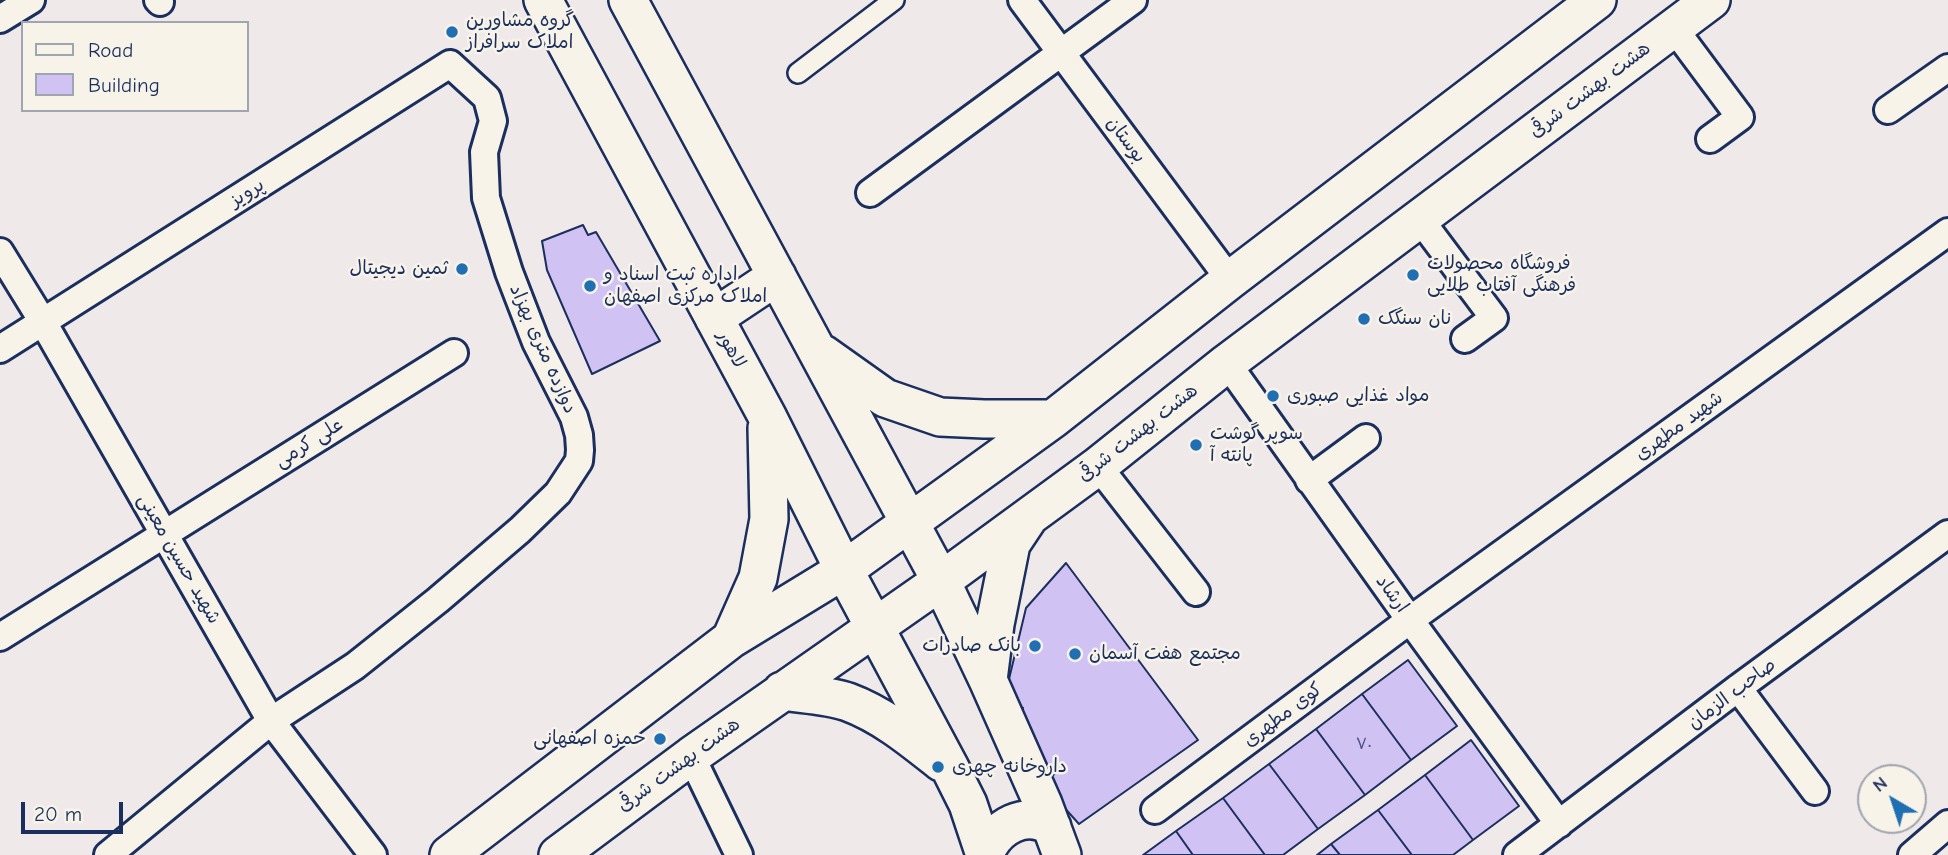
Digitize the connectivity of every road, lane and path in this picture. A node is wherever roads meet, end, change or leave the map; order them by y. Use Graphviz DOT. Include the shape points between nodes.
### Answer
graph roads {
  1 [pos="31,0"];
  2 [pos="543,0"];
  3 [pos="628,0"];
  4 [pos="894,0"];
  5 [pos="1023,0"];
  6 [pos="1133,0"];
  7 [pos="1597,0"];
  8 [pos="1711,0"];
  9 [pos="0,19"];
  10 [pos="1673,27"];
  11 [pos="1062,54"];
  12 [pos="450,64"];
  13 [pos="1948,68"];
  14 [pos="798,73"];
  15 [pos="1888,110"];
  16 [pos="1710,139"];
  17 [pos="870,193"];
  18 [pos="1419,218"];
  19 [pos="1948,232"];
  20 [pos="0,252"];
  21 [pos="777,276"];
  22 [pos="1230,280"];
  23 [pos="714,318"];
  24 [pos="43,322"];
  25 [pos="1465,339"];
  26 [pos="0,349"];
  27 [pos="817,350"];
  28 [pos="454,353"];
  29 [pos="1227,363"];
  30 [pos="767,416"];
  31 [pos="1054,419"];
  32 [pos="1367,438"];
  33 [pos="1098,466"];
  34 [pos="1309,480"];
  35 [pos="1029,517"];
  36 [pos="908,522"];
  37 [pos="165,533"];
  38 [pos="1948,534"];
  39 [pos="844,570"];
  40 [pos="940,581"];
  41 [pos="1196,592"];
  42 [pos="1410,620"];
  43 [pos="875,625"];
  44 [pos="0,637"];
  45 [pos="731,639"];
  46 [pos="988,680"];
  47 [pos="1738,688"];
  48 [pos="782,691"];
  49 [pos="271,721"];
  50 [pos="691,756"];
  51 [pos="950,768"];
  52 [pos="1815,791"];
  53 [pos="1155,810"];
  54 [pos="1559,824"];
  55 [pos="1948,824"];
  56 [pos="1057,841"];
  57 [pos="1530,851"];
  58 [pos="985,854"];
  59 [pos="108,855"];
  60 [pos="373,855"];
  61 [pos="449,855"];
  62 [pos="558,855"];
  63 [pos="739,855"];
  64 [pos="1912,855"];
  1 -- 9 [label="street"];
  2 -- 23 [label="main road, لاهور"];
  3 -- 21 [label="main road"];
  4 -- 14 [label="street"];
  5 -- 11 [label="street, بوستان"];
  6 -- 11 [label="street"];
  7 -- 22 [label="main road"];
  8 -- 10 [label="main road, هشت بهشت شرقی"];
  10 -- 16 [label="street" via="1740,117"];
  10 -- 18 [label="main road, هشت بهشت شرقی"];
  11 -- 17 [label="street"];
  11 -- 22 [label="street, بوستان"];
  12 -- 24 [label="street, پرویز"];
  12 -- 49 [label="street, دوازده متری بهزاد" via="487,98 494,121 484,152 486,198 536,342 574,417 579,461 558,493 448,591 355,666"];
  13 -- 15 [label="street"];
  18 -- 25 [label="street" via="1494,318"];
  18 -- 29 [label="main road, هشت بهشت شرقی"];
  19 -- 42 [label="street, شهید مطهری"];
  20 -- 24 [label="street, شهید حسین معینی"];
  21 -- 23 [label="main road"];
  21 -- 27 [label="main road"];
  22 -- 31 [label="main road"];
  23 -- 30 [label="main road, لاهور"];
  24 -- 26 [label="street, پرویز"];
  24 -- 37 [label="street, شهید حسین معینی"];
  27 -- 31 [label="main road" via="885,398 940,417"];
  27 -- 36 [label="main road"];
  28 -- 37 [label="street, علی کرمی"];
  29 -- 33 [label="main road, هشت بهشت شرقی"];
  29 -- 34 [label="street, ارشاد"];
  30 -- 39 [label="main road, لاهور"];
  30 -- 45 [label="main road" via="769,519 758,578"];
  31 -- 36 [label="main road"];
  32 -- 34 [label="street"];
  33 -- 35 [label="main road, هشت بهشت شرقی"];
  33 -- 41 [label="street"];
  34 -- 42 [label="street, ارشاد"];
  35 -- 40 [label="main road, هشت بهشت شرقی"];
  35 -- 46 [label="main road" via="1011,544"];
  36 -- 39 [label="main road"];
  36 -- 40 [label="main road"];
  37 -- 44 [label="street, علی کرمی"];
  37 -- 49 [label="street, شهید حسین معینی"];
  38 -- 47 [label="street, صاحب الزمان"];
  39 -- 43 [label="main road, لاهور"];
  39 -- 45 [label="main road"];
  40 -- 43 [label="main road, هشت بهشت شرقی"];
  40 -- 46 [label="main road"];
  42 -- 53 [label="street, کوی مطهری"];
  42 -- 54 [label="street, ارشاد"];
  43 -- 48 [label="main road, هشت بهشت شرقی"];
  43 -- 51 [label="main road, لاهور"];
  45 -- 61 [label="main road"];
  46 -- 56 [label="main road"];
  47 -- 52 [label="street"];
  47 -- 54 [label="street, صاحب الزمان"];
  48 -- 50 [label="main road, هشت بهشت شرقی"];
  48 -- 51 [label="main road" via="846,701 905,733"];
  49 -- 59 [label="street, دوازده متری بهزاد"];
  49 -- 60 [label="street, شهید حسین معینی"];
  50 -- 62 [label="main road, هشت بهشت شرقی"];
  50 -- 63 [label="street"];
  51 -- 58 [label="main road, لاهور"];
  54 -- 57 [label="street, صاحب الزمان"];
  55 -- 64 [label="street"];
  56 -- 58 [label="main road" via="1044,822 1016,821 993,839"];
}
